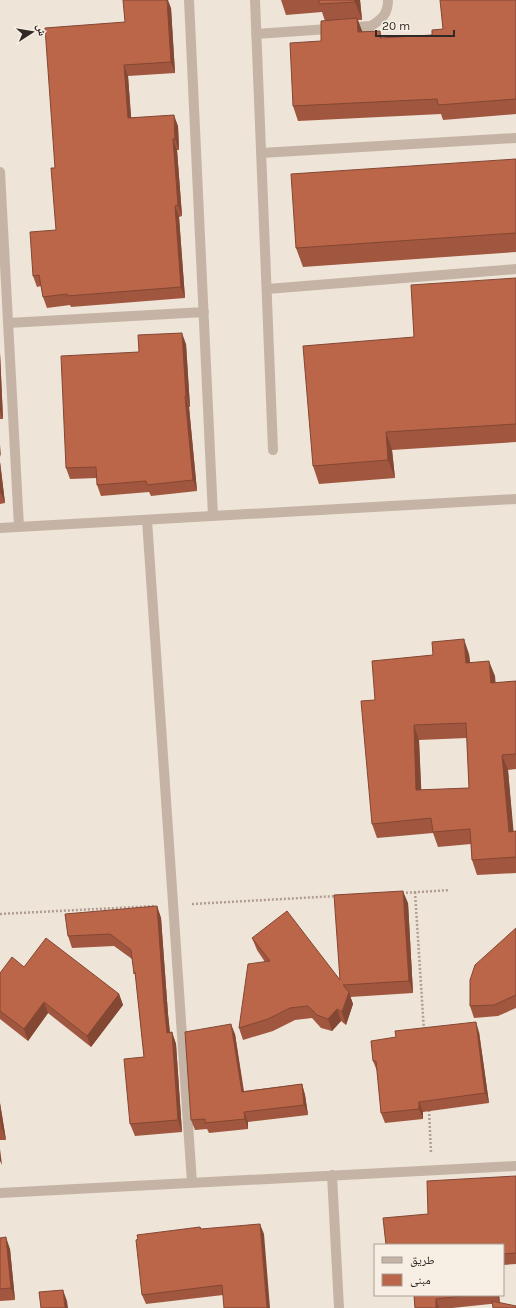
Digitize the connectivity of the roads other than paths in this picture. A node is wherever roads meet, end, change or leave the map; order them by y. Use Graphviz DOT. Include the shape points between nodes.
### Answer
graph roads {
  1 [pos="189,0"];
  2 [pos="255,0"];
  3 [pos="388,0"];
  4 [pos="256,34"];
  5 [pos="516,138"];
  6 [pos="261,153"];
  7 [pos="0,172"];
  8 [pos="516,269"];
  9 [pos="267,289"];
  10 [pos="204,312"];
  11 [pos="8,323"];
  12 [pos="273,450"];
  13 [pos="516,498"];
  14 [pos="213,516"];
  15 [pos="148,520"];
  16 [pos="18,527"];
  17 [pos="0,528"];
  18 [pos="516,1166"];
  19 [pos="332,1176"];
  20 [pos="192,1183"];
  21 [pos="0,1193"];
  22 [pos="340,1308"];
  1 -- 10 [label="street"];
  2 -- 4 [label="street"];
  3 -- 4 [label="street" via="388,8 382,19 371,26"];
  4 -- 6 [label="street"];
  5 -- 6 [label="street"];
  6 -- 9 [label="street"];
  7 -- 11 [label="street"];
  8 -- 9 [label="street"];
  9 -- 12 [label="street"];
  10 -- 11 [label="street"];
  10 -- 14 [label="street"];
  11 -- 16 [label="street"];
  13 -- 14 [label="street"];
  14 -- 15 [label="street"];
  15 -- 16 [label="street"];
  15 -- 20 [label="street"];
  16 -- 17 [label="street"];
  18 -- 19 [label="street"];
  19 -- 20 [label="street"];
  19 -- 22 [label="street"];
  20 -- 21 [label="street"];
}
